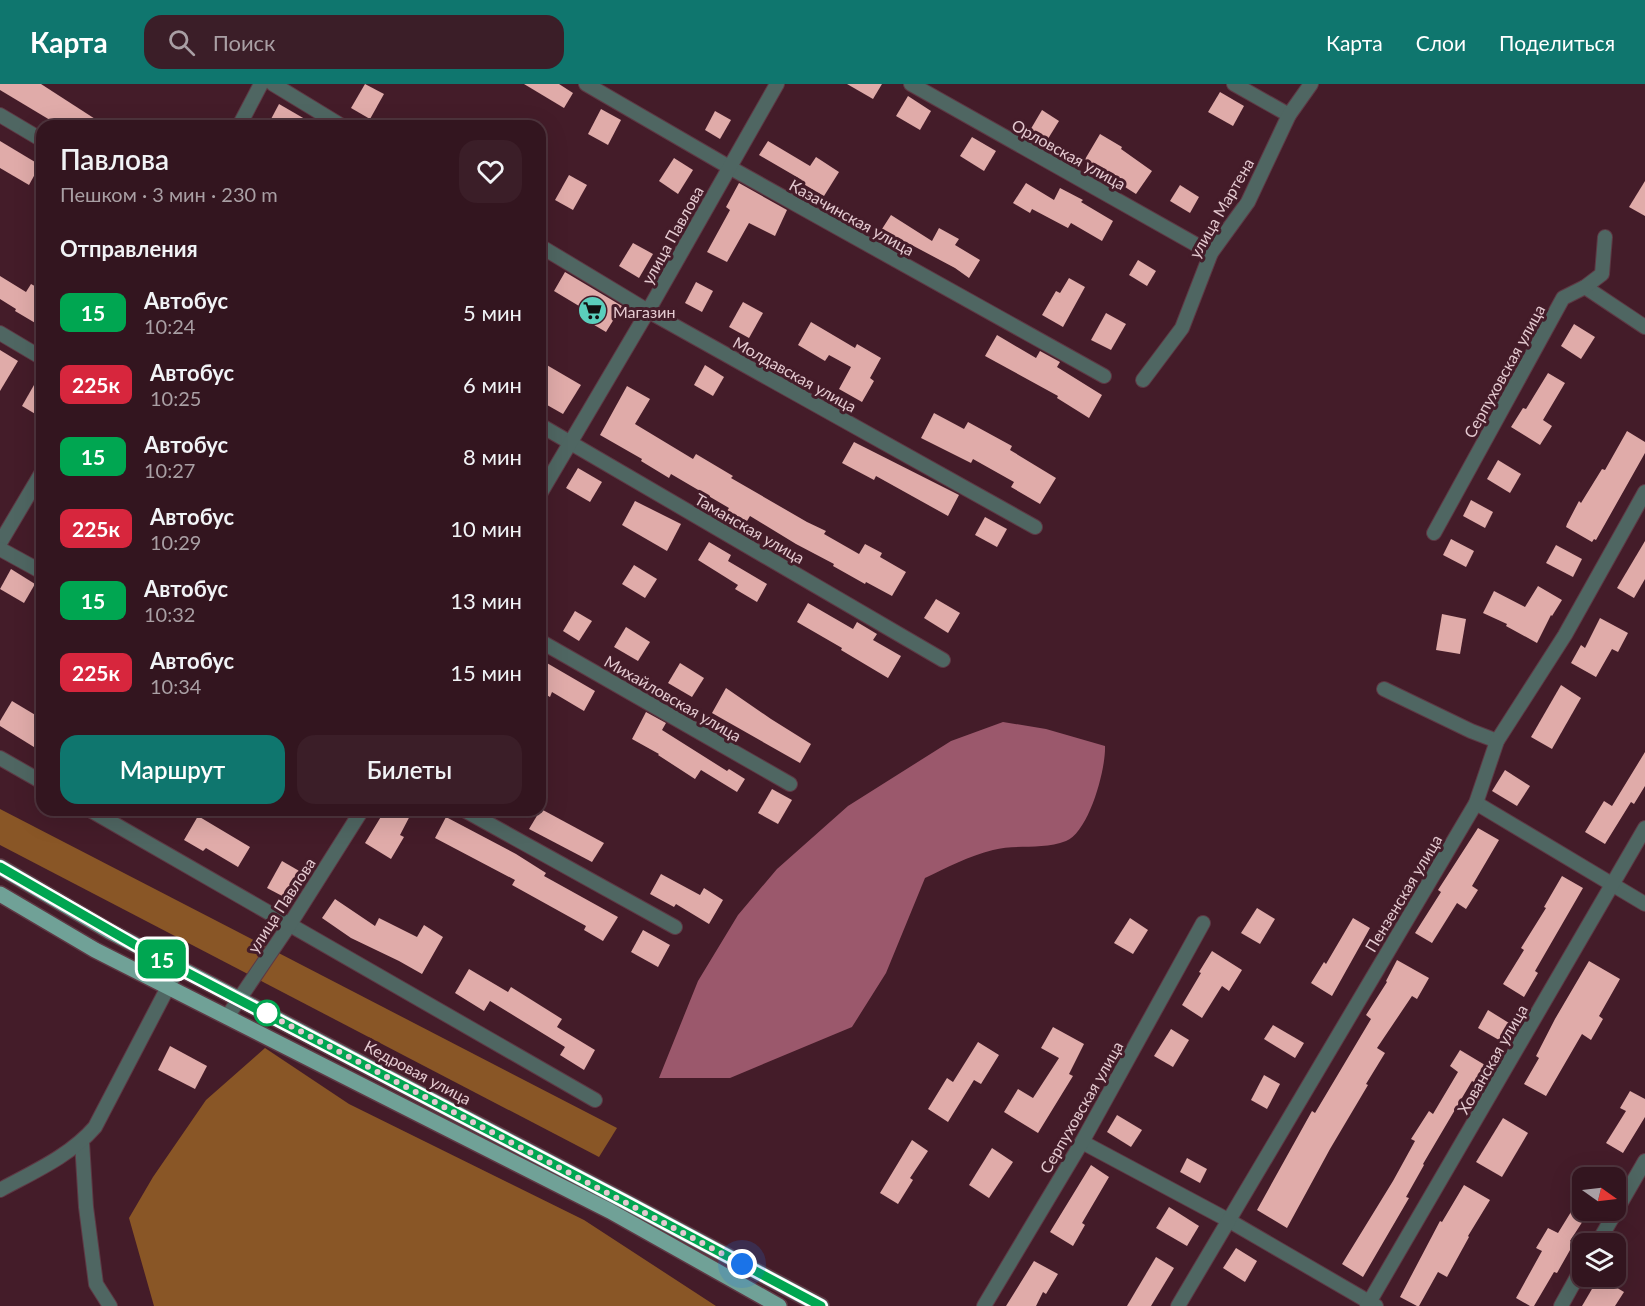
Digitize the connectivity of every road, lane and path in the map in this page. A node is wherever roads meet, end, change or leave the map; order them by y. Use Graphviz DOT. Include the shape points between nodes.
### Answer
graph roads {
  1 [pos="261,84"];
  2 [pos="273,84"];
  3 [pos="586,84"];
  4 [pos="777,84"];
  5 [pos="911,84"];
  6 [pos="1234,84"];
  7 [pos="1311,84"];
  8 [pos="0,115"];
  9 [pos="1289,115"];
  10 [pos="242,120"];
  11 [pos="332,120"];
  12 [pos="36,136"];
  13 [pos="729,167"];
  14 [pos="1605,237"];
  15 [pos="546,250"];
  16 [pos="1211,253"];
  17 [pos="1585,287"];
  18 [pos="648,311"];
  19 [pos="1645,327"];
  20 [pos="0,333"];
  21 [pos="36,354"];
  22 [pos="1104,376"];
  23 [pos="1143,380"];
  24 [pos="546,428"];
  25 [pos="570,442"];
  26 [pos="36,482"];
  27 [pos="546,484"];
  28 [pos="1645,492"];
  29 [pos="1035,527"];
  30 [pos="1434,533"];
  31 [pos="0,543"];
  32 [pos="0,549"];
  33 [pos="36,569"];
  34 [pos="546,644"];
  35 [pos="944,660"];
  36 [pos="1384,689"];
  37 [pos="1497,741"];
  38 [pos="0,758"];
  39 [pos="36,779"];
  40 [pos="790,784"];
  41 [pos="1476,802"];
  42 [pos="101,816"];
  43 [pos="358,816"];
  44 [pos="475,816"];
  45 [pos="1645,828"];
  46 [pos="0,867"];
  47 [pos="1612,884"];
  48 [pos="0,894"];
  49 [pos="1645,904"];
  50 [pos="1203,923"];
  51 [pos="290,924"];
  52 [pos="675,927"];
  53 [pos="178,968"];
  54 [pos="167,987"];
  55 [pos="240,999"];
  56 [pos="226,1017"];
  57 [pos="595,1100"];
  58 [pos="82,1142"];
  59 [pos="1082,1142"];
  60 [pos="1645,1161"];
  61 [pos="0,1190"];
  62 [pos="1228,1220"];
  63 [pos="1603,1233"];
  64 [pos="1572,1286"];
  65 [pos="1371,1305"];
  66 [pos="110,1306"];
  67 [pos="779,1306"];
  68 [pos="821,1306"];
  69 [pos="984,1306"];
  70 [pos="1178,1306"];
  71 [pos="1561,1306"];
  1 -- 10 [label="street"];
  2 -- 11 [label="street"];
  3 -- 13 [label="street, Казачинская улица"];
  4 -- 13 [label="street, улица Павлова"];
  5 -- 16 [label="street, Орловская улица"];
  6 -- 9 [label="street"];
  7 -- 9 [label="street, улица Мартена"];
  8 -- 12 [label="street"];
  9 -- 16 [label="street, улица Мартена" via="1248,202"];
  13 -- 18 [label="street, улица Павлова"];
  13 -- 22 [label="street, Казачинская улица"];
  14 -- 17 [label="street, Серпуховская улица" via="1602,274"];
  15 -- 18 [label="street, Молдавская улица"];
  16 -- 23 [label="street, улица Мартена" via="1182,328"];
  17 -- 19 [label="street"];
  17 -- 30 [label="street, Серпуховская улица" via="1563,298"];
  18 -- 25 [label="street, улица Павлова"];
  18 -- 29 [label="street, Молдавская улица"];
  20 -- 21 [label="street"];
  24 -- 25 [label="street, Таманская улица"];
  25 -- 27 [label="street, улица Павлова"];
  25 -- 35 [label="street, Таманская улица"];
  26 -- 31 [label="street"];
  28 -- 37 [label="street, Пензенская улица" via="1565,635"];
  32 -- 33 [label="street"];
  34 -- 40 [label="street, Михайловская улица"];
  36 -- 37 [label="street"];
  37 -- 41 [label="street, Пензенская улица"];
  38 -- 39 [label="street"];
  41 -- 47 [label="street"];
  41 -- 62 [label="street, Пензенская улица"];
  42 -- 51 [label="street"];
  43 -- 51 [label="street, улица Павлова"];
  44 -- 52 [label="street"];
  45 -- 47 [label="street, Хованская улица"];
  46 -- 53 [label="main road, Кедровая улица"];
  47 -- 49 [label="street"];
  47 -- 65 [label="street, Хованская улица"];
  48 -- 54 [label="main road"];
  50 -- 59 [label="street, Серпуховская улица"];
  51 -- 55 [label="street, улица Павлова"];
  51 -- 57 [label="street"];
  53 -- 54 [label="street"];
  53 -- 55 [label="main road, Кедровая улица"];
  54 -- 56 [label="main road"];
  54 -- 58 [label="street" via="95,1127"];
  55 -- 56 [label="street, улица Павлова"];
  55 -- 68 [label="main road, Кедровая улица"];
  56 -- 67 [label="main road" via="610,1211"];
  58 -- 61 [label="street"];
  58 -- 66 [label="street" via="96,1284"];
  59 -- 62 [label="street"];
  59 -- 69 [label="street, Серпуховская улица"];
  60 -- 63 [label="street"];
  62 -- 65 [label="street"];
  62 -- 70 [label="street, Пензенская улица"];
  64 -- 71 [label="street"];
}
